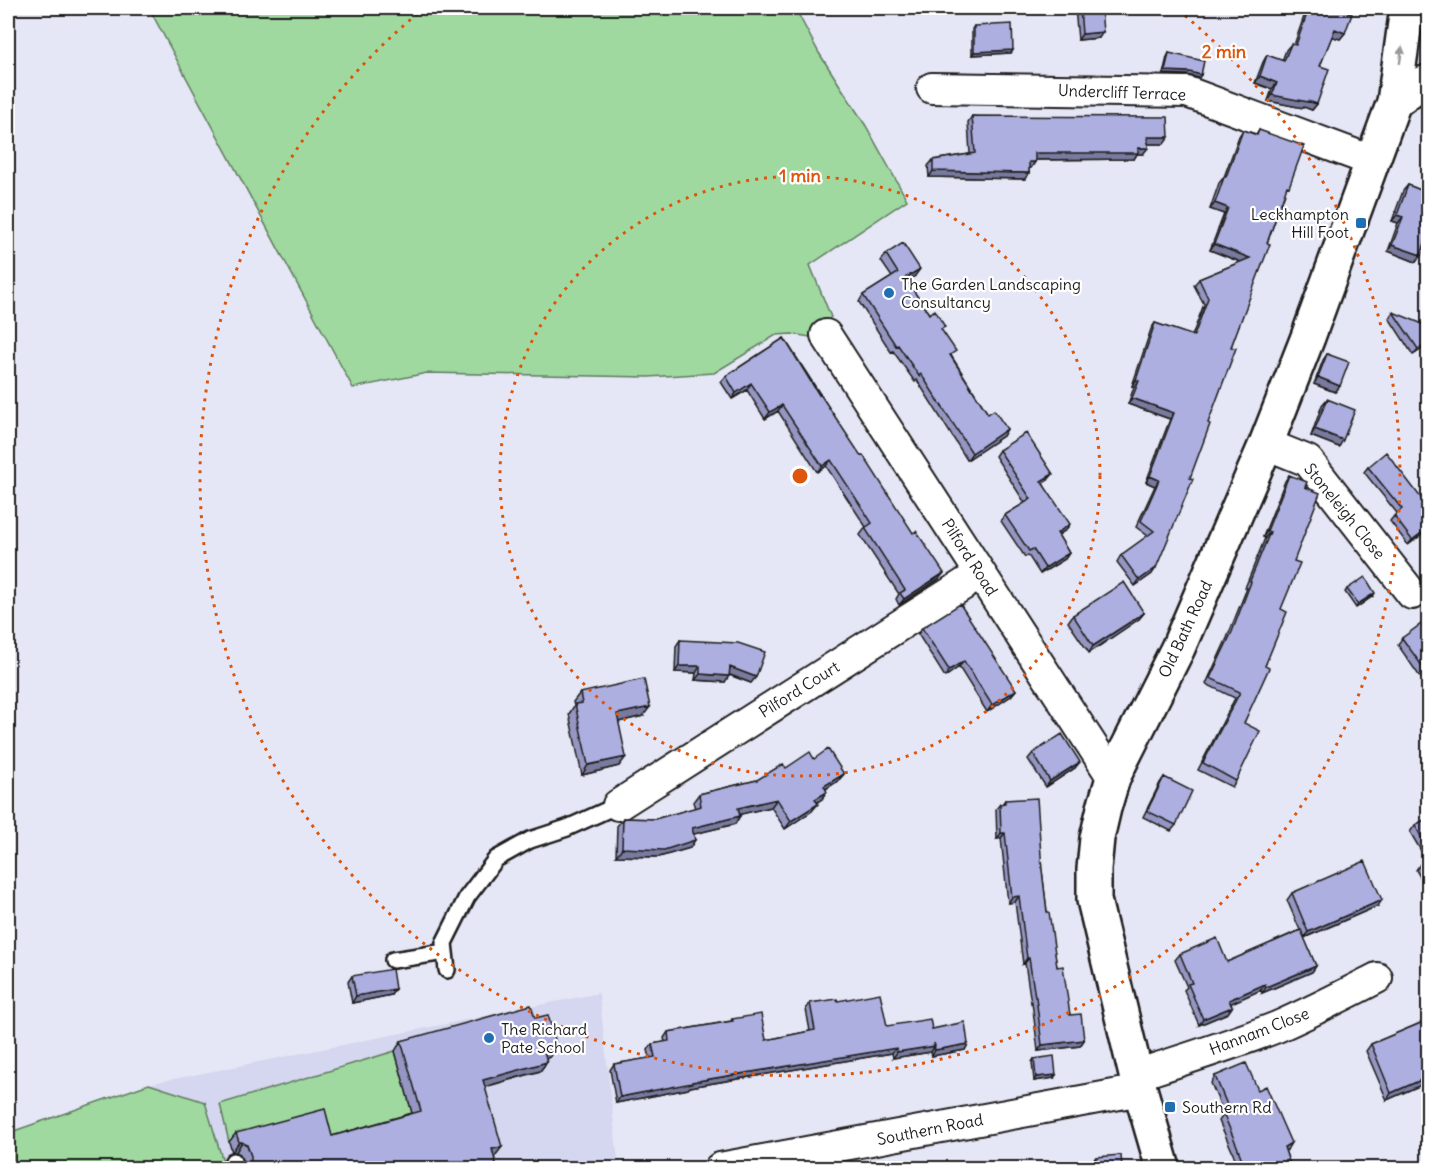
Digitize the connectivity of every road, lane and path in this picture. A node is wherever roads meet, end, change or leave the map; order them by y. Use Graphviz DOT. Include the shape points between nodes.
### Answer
graph roads {
  1 [pos="1407,8"];
  2 [pos="1428,82"];
  3 [pos="932,88"];
  4 [pos="1394,102"];
  5 [pos="1372,160"];
  6 [pos="826,335"];
  7 [pos="1266,444"];
  8 [pos="981,574"];
  9 [pos="1412,594"];
  10 [pos="1113,778"];
  11 [pos="618,805"];
  12 [pos="445,952"];
  13 [pos="393,960"];
  14 [pos="447,970"];
  15 [pos="1377,978"];
  16 [pos="1138,1082"];
  17 [pos="720,1168"];
  18 [pos="1163,1168"];
  4 -- 1 [label="street, Old Bath Road, one-way"];
  2 -- 4 [label="street"];
  3 -- 5 [label="street, Undercliff Terrace" via="1187,92"];
  4 -- 5 [label="street, Old Bath Road"];
  5 -- 7 [label="street, Old Bath Road"];
  6 -- 8 [label="street, Pilford Road"];
  7 -- 9 [label="street, Stoneleigh Close" via="1308,461"];
  7 -- 10 [label="street, Old Bath Road" via="1178,648"];
  8 -- 10 [label="street, Pilford Road"];
  8 -- 11 [label="street, Pilford Court"];
  10 -- 16 [label="street, Old Bath Road" via="1097,838 1094,900"];
  11 -- 12 [label="lane" via="530,840 496,859 467,897 444,943"];
  12 -- 13 [label="lane"];
  12 -- 14 [label="lane"];
  15 -- 16 [label="street, Hannam Close" via="1328,1004"];
  16 -- 17 [label="street, Southern Road"];
  16 -- 18 [label="street, Old Bath Road"];
}
